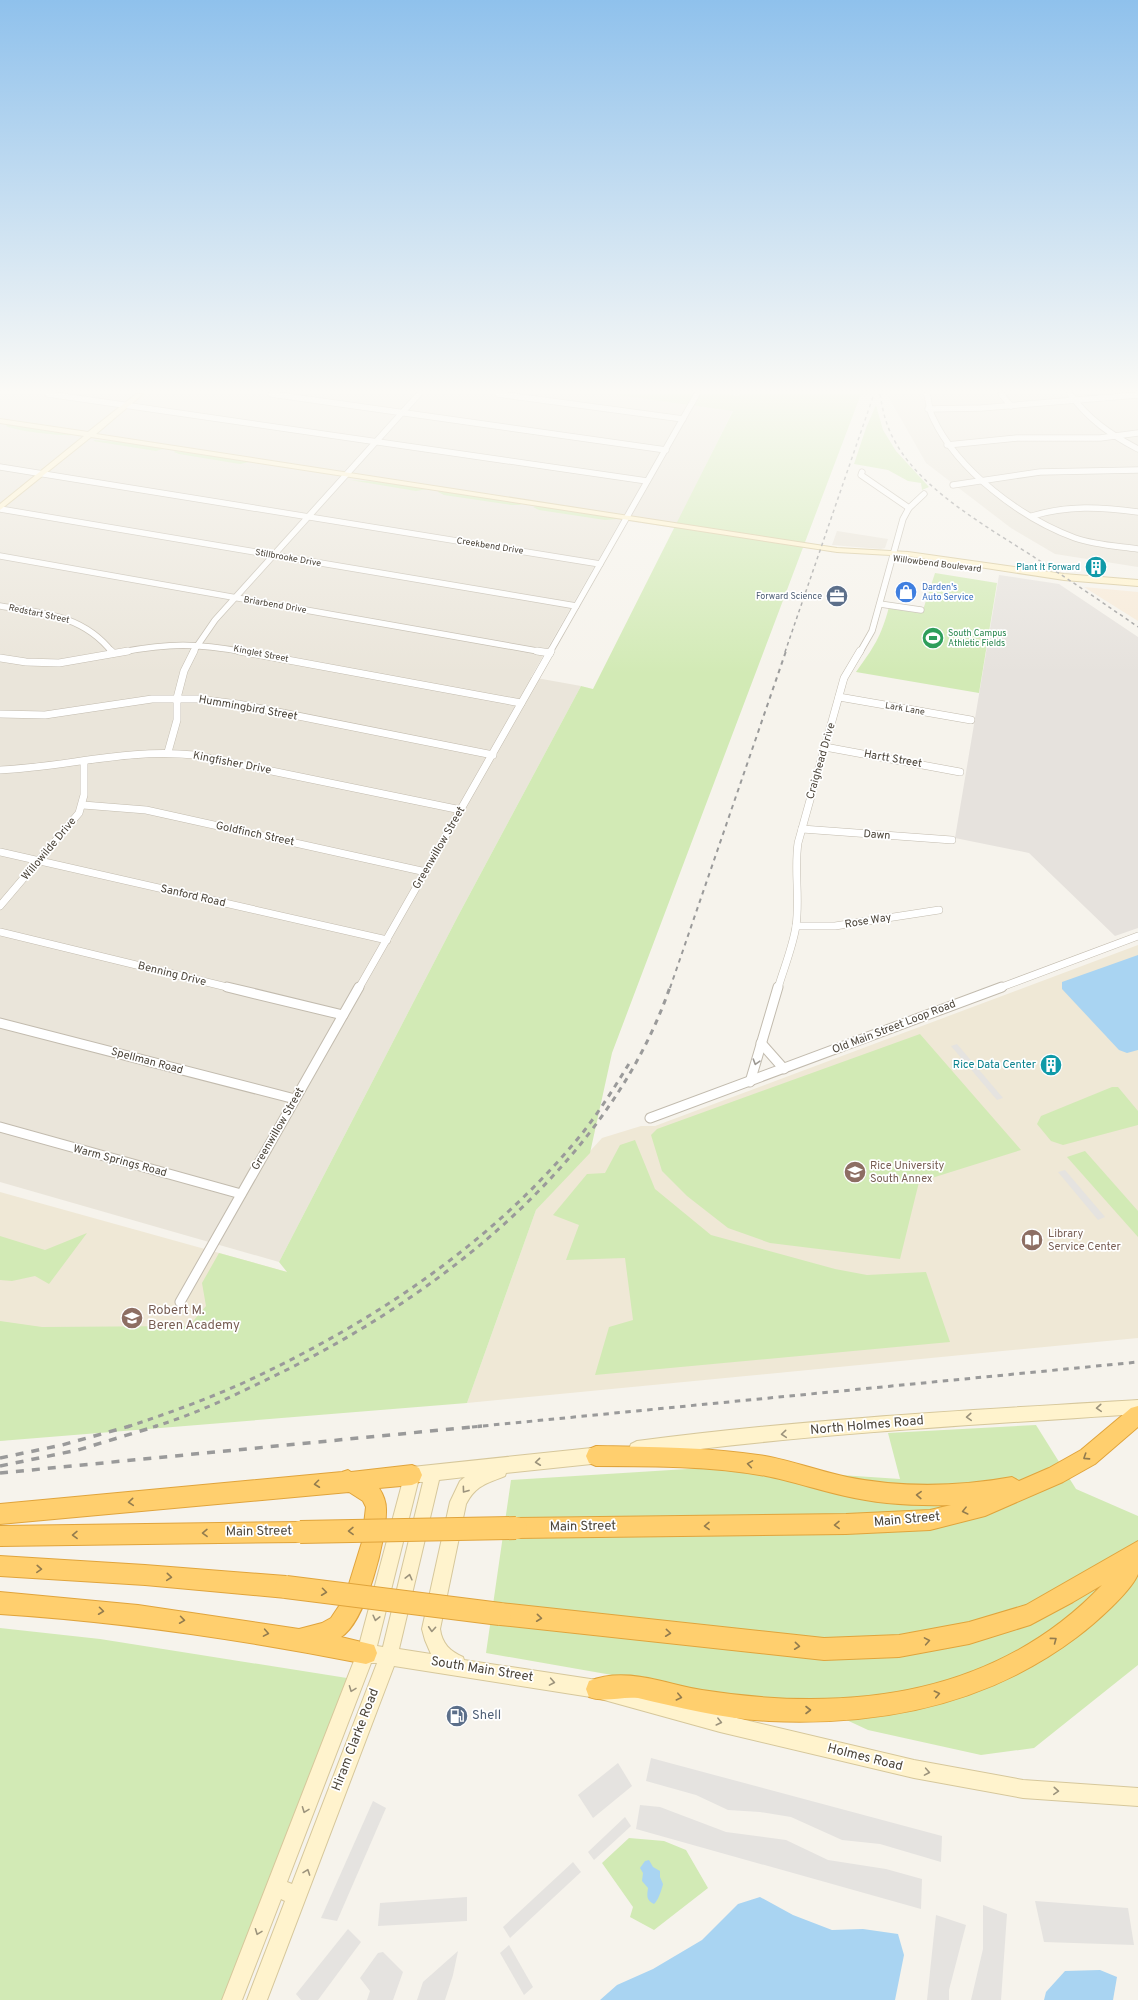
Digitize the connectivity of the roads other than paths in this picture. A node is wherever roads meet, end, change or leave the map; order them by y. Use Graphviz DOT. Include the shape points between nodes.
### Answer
graph roads {
  1 [pos="26,487"];
  2 [pos="127,487"];
  3 [pos="335,487"];
  4 [pos="384,487"];
  5 [pos="431,487"];
  6 [pos="644,487"];
  7 [pos="879,487"];
  8 [pos="991,487"];
  9 [pos="435,488"];
  10 [pos="430,494"];
  11 [pos="924,494"];
  12 [pos="527,505"];
  13 [pos="909,508"];
  14 [pos="0,509"];
  15 [pos="1138,512"];
  16 [pos="309,516"];
  17 [pos="1032,516"];
  18 [pos="625,521"];
  19 [pos="713,534"];
  20 [pos="1138,549"];
  21 [pos="0,556"];
  22 [pos="274,556"];
  23 [pos="892,556"];
  24 [pos="600,564"];
  25 [pos="1087,582"];
  26 [pos="1138,583"];
  27 [pos="1138,588"];
  28 [pos="236,598"];
  29 [pos="880,604"];
  30 [pos="0,606"];
  31 [pos="576,606"];
  32 [pos="921,610"];
  33 [pos="197,644"];
  34 [pos="114,653"];
  35 [pos="550,653"];
  36 [pos="0,658"];
  37 [pos="839,697"];
  38 [pos="177,698"];
  39 [pos="521,703"];
  40 [pos="0,714"];
  41 [pos="971,720"];
  42 [pos="825,747"];
  43 [pos="168,752"];
  44 [pos="493,754"];
  45 [pos="84,762"];
  46 [pos="0,770"];
  47 [pos="960,772"];
  48 [pos="83,805"];
  49 [pos="461,810"];
  50 [pos="802,830"];
  51 [pos="952,840"];
  52 [pos="0,852"];
  53 [pos="39,861"];
  54 [pos="426,872"];
  55 [pos="0,906"];
  56 [pos="939,910"];
  57 [pos="796,926"];
  58 [pos="0,932"];
  59 [pos="1138,936"];
  60 [pos="387,940"];
  61 [pos="343,1015"];
  62 [pos="0,1023"];
  63 [pos="761,1043"];
  64 [pos="784,1069"];
  65 [pos="750,1082"];
  66 [pos="295,1099"];
  67 [pos="650,1118"];
  68 [pos="0,1128"];
  69 [pos="241,1194"];
  70 [pos="180,1302"];
  71 [pos="1138,1407"];
  72 [pos="1138,1415"];
  73 [pos="596,1456"];
  74 [pos="511,1465"];
  75 [pos="433,1473"];
  76 [pos="412,1475"];
  77 [pos="1049,1479"];
  78 [pos="348,1480"];
  79 [pos="0,1514"];
  80 [pos="0,1536"];
  81 [pos="1138,1551"];
  82 [pos="1138,1555"];
  83 [pos="0,1566"];
  84 [pos="0,1603"];
  85 [pos="299,1639"];
  86 [pos="366,1653"];
  87 [pos="389,1656"];
  88 [pos="477,1669"];
  89 [pos="597,1689"];
  90 [pos="1138,1797"];
  91 [pos="276,1887"];
  92 [pos="298,1896"];
  93 [pos="232,2000"];
  94 [pos="258,2000"];
  1 -- 14 [label="main road"];
  2 -- 16 [label="street, Creekbend Drive"];
  3 -- 16 [label="street"];
  4 -- 10 [label="main road, Willowbend Boulevard"];
  5 -- 9 [label="main road, Willowbend Boulevard"];
  6 -- 18 [label="street, Greenwillow Street"];
  7 -- 13 [label="street"];
  8 -- 17 [label="street"];
  9 -- 10 [label="main road"];
  9 -- 12 [label="main road, Willowbend Boulevard"];
  10 -- 12 [label="main road, Willowbend Boulevard"];
  11 -- 13 [label="street, Craighead Drive"];
  12 -- 18 [label="main road, Willowbend Boulevard"];
  13 -- 23 [label="street, Craighead Drive"];
  14 -- 22 [label="street, Stillbrooke Drive"];
  15 -- 17 [label="street" via="1077,506"];
  16 -- 22 [label="street"];
  16 -- 24 [label="street, Creekbend Drive"];
  17 -- 20 [label="street" via="1059,531 1083,540"];
  18 -- 19 [label="main road, Willowbend Boulevard"];
  18 -- 19 [label="main road, Willowbend Boulevard" via="667,524"];
  18 -- 24 [label="street, Greenwillow Street"];
  19 -- 23 [label="main road, Willowbend Boulevard" via="833,555"];
  21 -- 28 [label="street, Briarbend Drive"];
  22 -- 28 [label="street"];
  22 -- 31 [label="street, Stillbrooke Drive"];
  23 -- 25 [label="main road, Willowbend Boulevard"];
  23 -- 29 [label="street, Craighead Drive"];
  24 -- 31 [label="street, Greenwillow Street"];
  25 -- 26 [label="main road, Willowbend Boulevard"];
  25 -- 27 [label="main road, Willowbend Boulevard"];
  28 -- 33 [label="street"];
  28 -- 35 [label="street, Briarbend Drive"];
  29 -- 32 [label="street"];
  29 -- 37 [label="street, Craighead Drive" via="869,638 844,678"];
  30 -- 34 [label="street, Redstart Street" via="65,618 84,625 100,635"];
  31 -- 35 [label="street, Greenwillow Street"];
  33 -- 34 [label="street, Kinglet Street" via="155,646"];
  33 -- 38 [label="street" via="184,671"];
  33 -- 39 [label="street, Kinglet Street"];
  34 -- 36 [label="street, Kinglet Street" via="59,663"];
  35 -- 39 [label="street, Greenwillow Street"];
  37 -- 41 [label="street, Lark Lane"];
  37 -- 42 [label="street, Craighead Drive"];
  38 -- 40 [label="street, Hummingbird Street" via="133,701 45,715"];
  38 -- 43 [label="street" via="177,720"];
  38 -- 44 [label="street, Hummingbird Street" via="238,704"];
  39 -- 44 [label="street, Greenwillow Street"];
  42 -- 47 [label="street, Hartt Street"];
  42 -- 50 [label="street, Craighead Drive"];
  43 -- 45 [label="street, Kingfisher Drive" via="130,753"];
  43 -- 49 [label="street, Kingfisher Drive" via="194,755"];
  44 -- 49 [label="street, Greenwillow Street"];
  45 -- 46 [label="street, Kingfisher Drive"];
  45 -- 48 [label="street, Willowilde Drive"];
  48 -- 53 [label="street, Willowilde Drive" via="71,824"];
  48 -- 54 [label="street, Goldfinch Street" via="146,810"];
  49 -- 54 [label="street, Greenwillow Street"];
  50 -- 51 [label="street, Dawn"];
  50 -- 57 [label="street, Craighead Drive" via="795,862"];
  52 -- 53 [label="street, Sanford Road"];
  53 -- 55 [label="street, Willowilde Drive"];
  53 -- 60 [label="street, Sanford Road"];
  54 -- 60 [label="street, Greenwillow Street"];
  56 -- 57 [label="street, Rose Way" via="835,926"];
  57 -- 63 [label="street, Craighead Drive"];
  58 -- 61 [label="street, Benning Drive"];
  59 -- 64 [label="street, Old Main Street Loop Road"];
  60 -- 61 [label="street, Greenwillow Street"];
  61 -- 66 [label="street, Greenwillow Street"];
  62 -- 66 [label="street, Spellman Road"];
  63 -- 64 [label="street"];
  63 -- 65 [label="street, Craighead Drive, one-way"];
  64 -- 65 [label="street, Old Main Street Loop Road"];
  65 -- 67 [label="street, Old Main Street Loop Road"];
  66 -- 69 [label="street, Greenwillow Street"];
  68 -- 69 [label="street, Warm Springs Road"];
  69 -- 70 [label="street, Greenwillow Street"];
  71 -- 73 [label="main road, North Holmes Road, one-way" via="939,1419 682,1443"];
  72 -- 77 [label="highway, Main Street, one-way" via="1088,1456"];
  73 -- 74 [label="main road, one-way"];
  77 -- 73 [label="highway, one-way" via="983,1493 892,1494 857,1489 767,1466 719,1459 682,1456"];
  74 -- 75 [label="main road"];
  74 -- 88 [label="main road, one-way" via="472,1482 462,1493 455,1512 431,1629 434,1643 449,1661"];
  75 -- 76 [label="main road"];
  87 -- 75 [label="main road, Hiram Clarke Road, one-way"];
  76 -- 78 [label="highway"];
  76 -- 86 [label="main road, Hiram Clarke Road, one-way"];
  77 -- 80 [label="highway, Main Street, one-way, bridge" via="985,1506 930,1520 846,1524"];
  78 -- 79 [label="highway, one-way" via="261,1491"];
  78 -- 85 [label="highway" via="373,1497 377,1507 359,1592 349,1614 339,1627"];
  83 -- 81 [label="highway, one-way, bridge" via="286,1587 500,1614 824,1649 899,1646 969,1633 1030,1614"];
  89 -- 82 [label="highway, one-way" via="638,1687 700,1701 768,1710 834,1710 891,1705 947,1692 993,1675 1047,1646 1087,1616 1122,1579"];
  84 -- 85 [label="highway, one-way" via="72,1607 172,1619"];
  85 -- 86 [label="highway"];
  86 -- 87 [label="main road, South Main Street"];
  86 -- 91 [label="main road, Hiram Clarke Road, one-way"];
  87 -- 88 [label="main road, South Main Street"];
  92 -- 87 [label="main road, Hiram Clarke Road, one-way"];
  88 -- 89 [label="main road, South Main Street, one-way"];
  89 -- 90 [label="main road, Holmes Road, one-way" via="720,1723 914,1770 1023,1788"];
  91 -- 92 [label="main road"];
  91 -- 93 [label="main road, Hiram Clarke Road, one-way"];
  92 -- 94 [label="main road, Hiram Clarke Road"];
}
